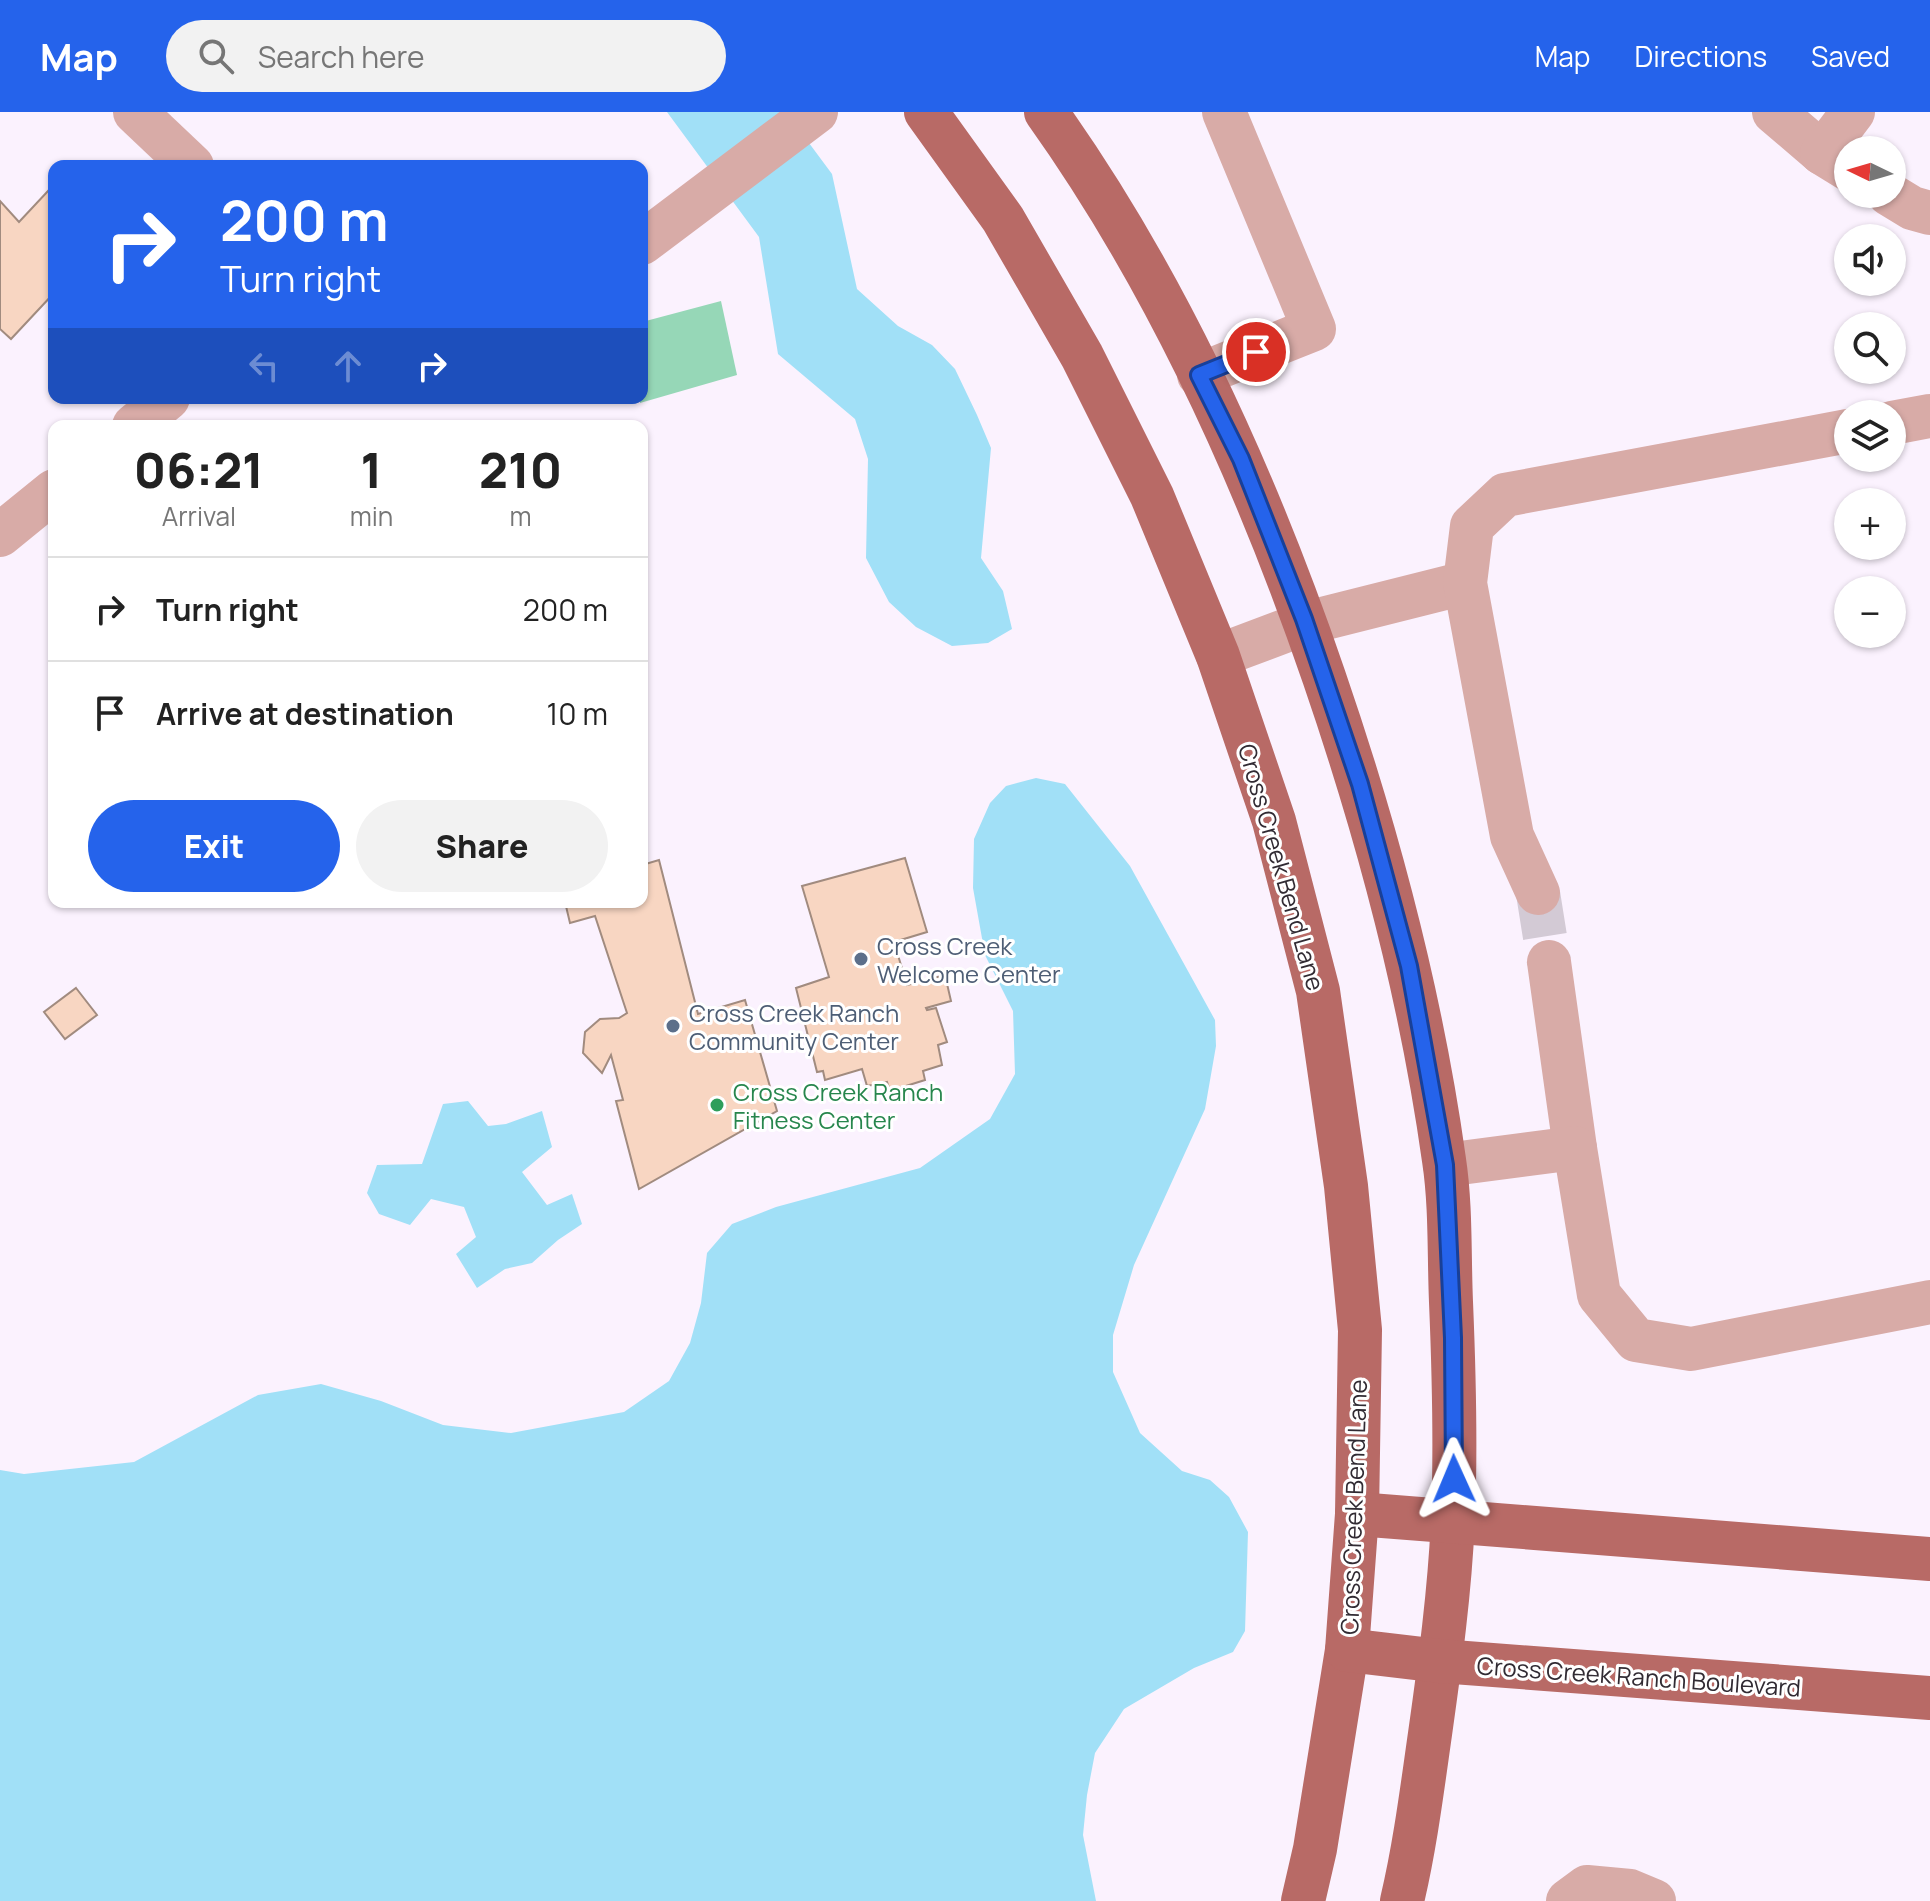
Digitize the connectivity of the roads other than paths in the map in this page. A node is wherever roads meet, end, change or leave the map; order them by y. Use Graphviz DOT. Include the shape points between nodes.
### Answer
graph roads {
  1 [pos="135,112"];
  2 [pos="816,112"];
  3 [pos="926,112"];
  4 [pos="1046,112"];
  5 [pos="1224,112"];
  6 [pos="1774,112"];
  7 [pos="1853,112"];
  8 [pos="1844,136"];
  9 [pos="186,160"];
  10 [pos="1834,160"];
  11 [pos="1906,204"];
  12 [pos="1930,213"];
  13 [pos="648,238"];
  14 [pos="1199,375"];
  15 [pos="161,404"];
  16 [pos="1930,416"];
  17 [pos="141,420"];
  18 [pos="1906,420"];
  19 [pos="1834,434"];
  20 [pos="48,496"];
  21 [pos="0,535"];
  22 [pos="1465,583"];
  23 [pos="1306,623"];
  24 [pos="1218,656"];
  25 [pos="1538,893"];
  26 [pos="1549,962"];
  27 [pos="1575,1148"];
  28 [pos="1445,1165"];
  29 [pos="1930,1302"];
  30 [pos="1357,1514"];
  31 [pos="1453,1522"];
  32 [pos="1930,1559"];
  33 [pos="1347,1650"];
  34 [pos="1440,1661"];
  35 [pos="1930,1698"];
  36 [pos="1303,1901"];
  37 [pos="1402,1901"];
  38 [pos="1568,1901"];
  39 [pos="1654,1901"];
  1 -- 9 [label="street"];
  2 -- 13 [label="street"];
  3 -- 24 [label="main road, Cross Creek Bend Lane" via="1003,219 1082,356 1152,496"];
  4 -- 14 [label="main road" via="1159,292"];
  5 -- 14 [label="street" via="1314,329"];
  6 -- 10 [label="street"];
  7 -- 8 [label="street"];
  11 -- 12 [label="street"];
  14 -- 23 [label="main road" via="1241,459"];
  15 -- 17 [label="street"];
  16 -- 18 [label="street"];
  19 -- 22 [label="street" via="1505,495 1472,526"];
  20 -- 21 [label="street"];
  22 -- 23 [label="street"];
  22 -- 25 [label="street" via="1512,836"];
  23 -- 24 [label="street"];
  23 -- 28 [label="main road" via="1360,784 1409,966"];
  24 -- 30 [label="main road, Cross Creek Bend Lane" via="1274,821 1318,991 1360,1330"];
  26 -- 27 [label="street"];
  27 -- 28 [label="street"];
  27 -- 29 [label="street" via="1599,1295 1636,1340 1691,1349"];
  28 -- 31 [label="main road" via="1453,1338"];
  30 -- 31 [label="main road"];
  30 -- 33 [label="main road, Cross Creek Bend Lane"];
  31 -- 32 [label="main road"];
  31 -- 34 [label="main road"];
  33 -- 34 [label="main road, Cross Creek Ranch Boulevard"];
  33 -- 36 [label="main road, Cross Creek Bend Lane"];
  34 -- 35 [label="main road, Cross Creek Ranch Boulevard"];
  34 -- 37 [label="main road" via="1414,1852"];
  38 -- 39 [label="street" via="1587,1887 1630,1891"];
}
